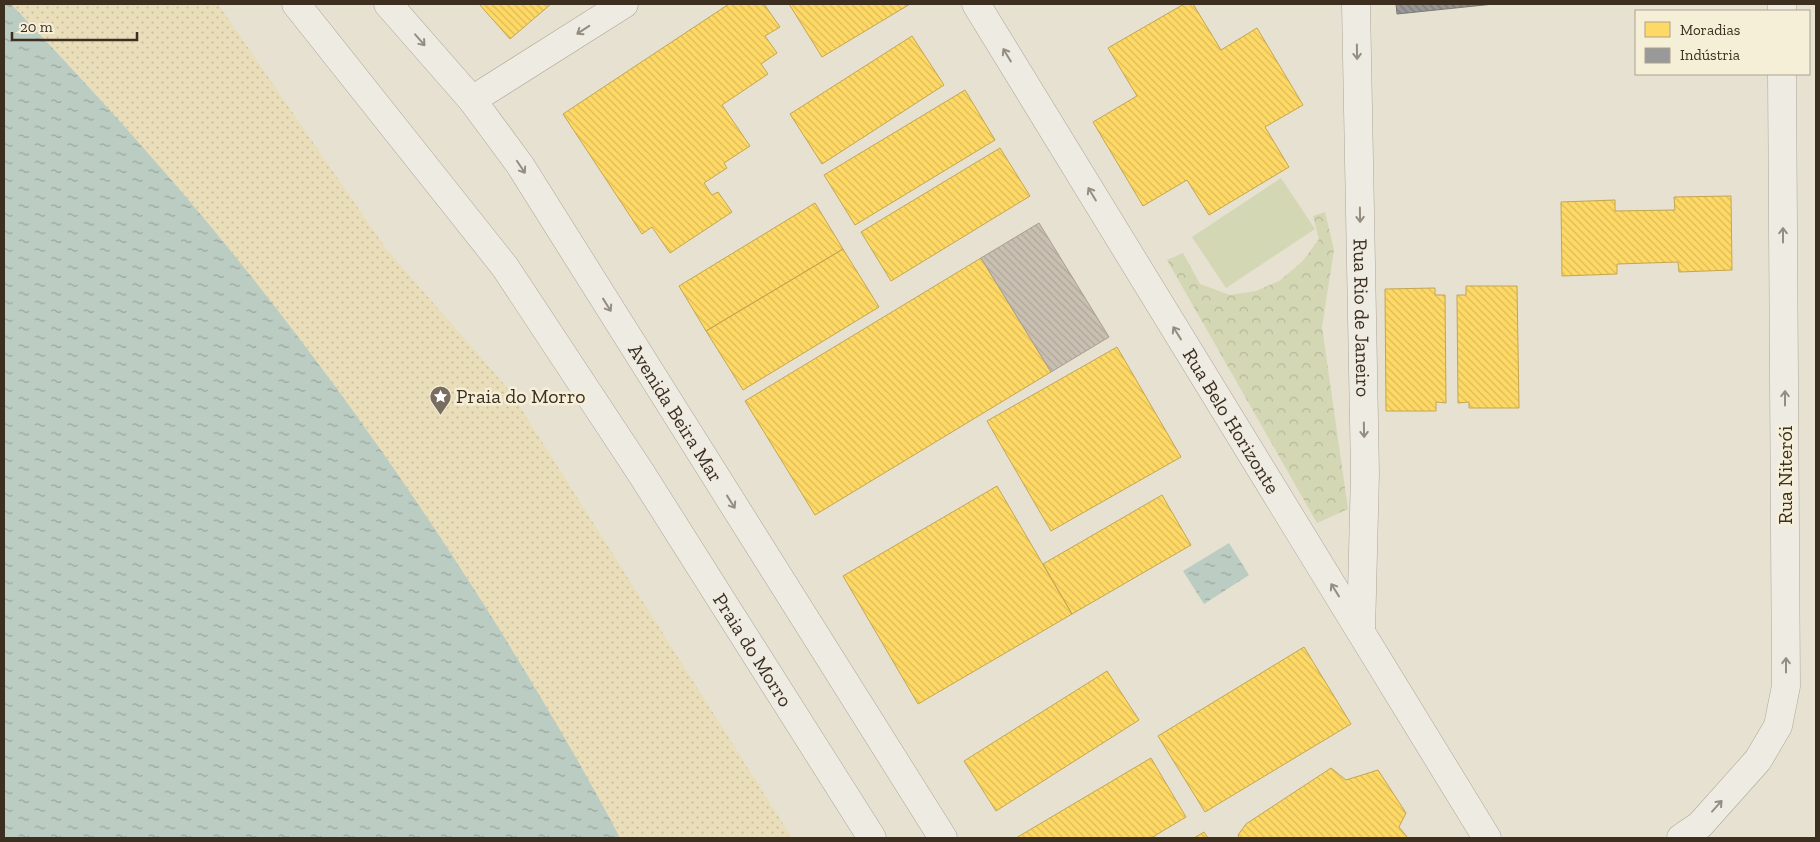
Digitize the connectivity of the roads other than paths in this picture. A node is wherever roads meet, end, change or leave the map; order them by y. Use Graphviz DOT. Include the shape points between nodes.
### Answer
graph roads {
  1 [pos="296,4"];
  2 [pos="388,4"];
  3 [pos="624,4"];
  4 [pos="976,4"];
  5 [pos="1356,4"];
  6 [pos="1782,75"];
  7 [pos="472,100"];
  8 [pos="1361,632"];
  9 [pos="872,838"];
  10 [pos="943,838"];
  11 [pos="1487,838"];
  12 [pos="1681,838"];
  1 -- 9 [label="street, Praia do Morro" via="505,267"];
  2 -- 7 [label="street, Avenida Beira Mar, one-way"];
  3 -- 7 [label="street, one-way"];
  8 -- 4 [label="street, Rua Belo Horizonte, one-way"];
  5 -- 8 [label="street, Rua Rio de Janeiro, one-way" via="1365,472"];
  12 -- 6 [label="street, Rua Niterói, one-way" via="1700,825 1758,760 1778,726 1786,686"];
  7 -- 10 [label="street, Avenida Beira Mar, one-way" via="520,165"];
  8 -- 11 [label="street, Rua Belo Horizonte"];
}
